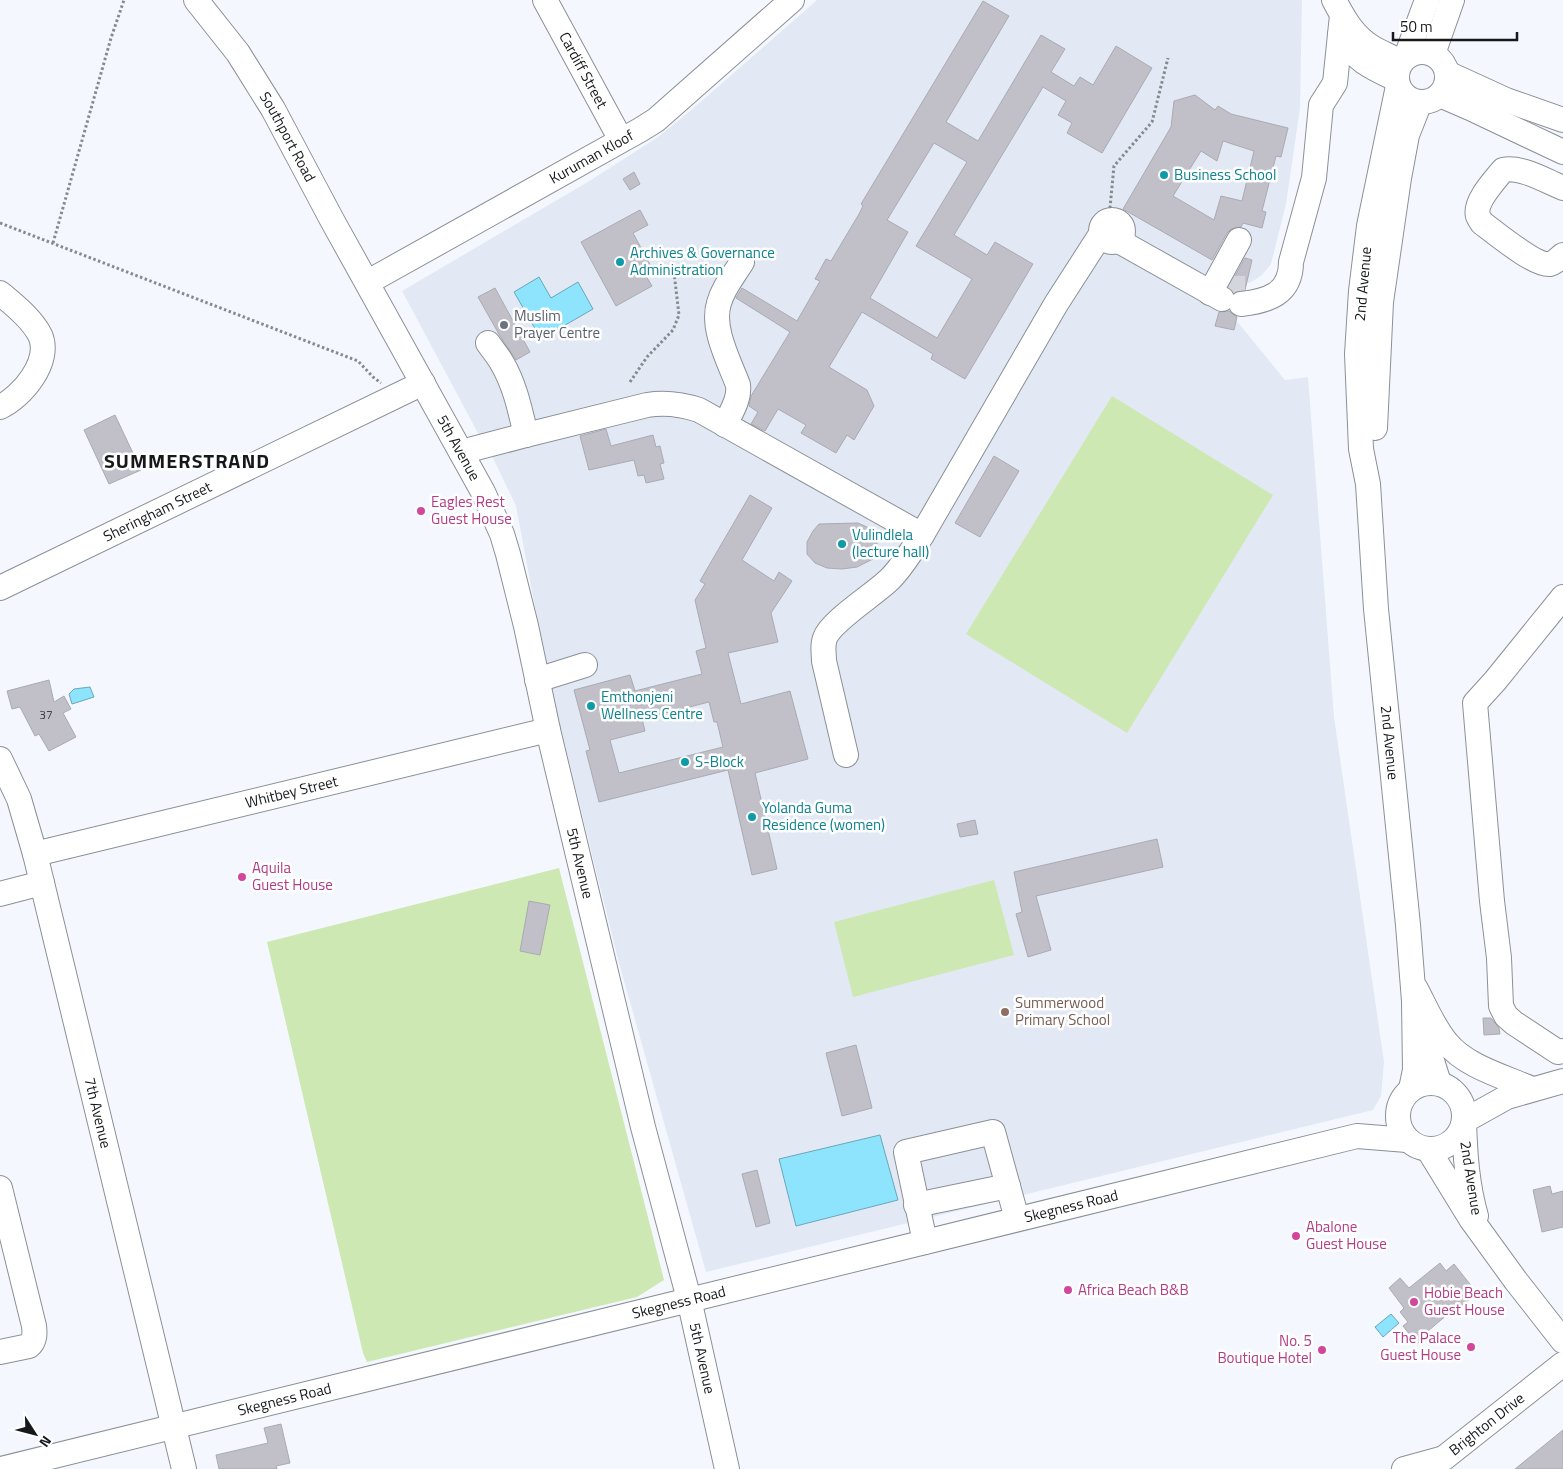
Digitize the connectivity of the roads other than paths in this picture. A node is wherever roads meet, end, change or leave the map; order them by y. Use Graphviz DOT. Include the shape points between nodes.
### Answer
graph roads {
  1 [pos="196,0"];
  2 [pos="545,0"];
  3 [pos="792,0"];
  4 [pos="1427,0"];
  5 [pos="1452,0"];
  6 [pos="1339,17"];
  7 [pos="1433,54"];
  8 [pos="1369,66"];
  9 [pos="1400,71"];
  10 [pos="1447,73"];
  11 [pos="1336,83"];
  12 [pos="1430,99"];
  13 [pos="1470,108"];
  14 [pos="1512,114"];
  15 [pos="1563,120"];
  16 [pos="621,140"];
  17 [pos="1563,152"];
  18 [pos="1399,178"];
  19 [pos="1563,188"];
  20 [pos="1239,240"];
  21 [pos="1563,255"];
  22 [pos="742,262"];
  23 [pos="368,282"];
  24 [pos="0,293"];
  25 [pos="1226,293"];
  26 [pos="1369,322"];
  27 [pos="488,344"];
  28 [pos="423,383"];
  29 [pos="0,407"];
  30 [pos="725,424"];
  31 [pos="526,435"];
  32 [pos="461,452"];
  33 [pos="922,535"];
  34 [pos="0,588"];
  35 [pos="1563,598"];
  36 [pos="585,665"];
  37 [pos="537,680"];
  38 [pos="548,730"];
  39 [pos="846,755"];
  40 [pos="0,759"];
  41 [pos="35,854"];
  42 [pos="42,883"];
  43 [pos="0,894"];
  44 [pos="1413,992"];
  45 [pos="1563,1051"];
  46 [pos="1563,1081"];
  47 [pos="1411,1089"];
  48 [pos="1448,1089"];
  49 [pos="1532,1089"];
  50 [pos="1507,1097"];
  51 [pos="1398,1108"];
  52 [pos="1464,1121"];
  53 [pos="1357,1136"];
  54 [pos="1406,1140"];
  55 [pos="1428,1149"];
  56 [pos="1008,1186"];
  57 [pos="0,1188"];
  58 [pos="916,1206"];
  59 [pos="1018,1219"];
  60 [pos="1482,1234"];
  61 [pos="925,1242"];
  62 [pos="689,1299"];
  63 [pos="1563,1341"];
  64 [pos="0,1352"];
  65 [pos="1563,1364"];
  66 [pos="173,1427"];
  67 [pos="1,1469"];
  68 [pos="184,1469"];
  69 [pos="727,1469"];
  70 [pos="1404,1469"];
  1 -- 23 [label="street, Southport Road" via="238,53 273,109"];
  2 -- 16 [label="street, Cardiff Street"];
  3 -- 16 [label="street, Kuruman Kloof" via="656,120"];
  4 -- 9 [label="street, 2nd Avenue"];
  5 -- 7 [label="street"];
  6 -- 8 [label="street" via="1352,52"];
  6 -- 9 [label="street"];
  6 -- 11 [label="street"];
  7 -- 9 [label="street" via="1414,52"];
  7 -- 10 [label="street"];
  8 -- 9 [label="street"];
  8 -- 11 [label="street" via="1352,71"];
  9 -- 12 [label="street" via="1406,97"];
  9 -- 26 [label="street, 2nd Avenue" via="1369,226 1361,291"];
  10 -- 12 [label="street, 2nd Avenue" via="1447,83"];
  10 -- 14 [label="street"];
  11 -- 25 [label="street" via="1321,105 1311,189 1290,274 1275,295 1261,302"];
  12 -- 13 [label="street"];
  12 -- 18 [label="street, 2nd Avenue" via="1407,135"];
  13 -- 14 [label="street"];
  13 -- 18 [label="street" via="1444,106 1422,121"];
  14 -- 15 [label="street"];
  14 -- 17 [label="street"];
  16 -- 23 [label="street, Kuruman Kloof"];
  18 -- 26 [label="street, 2nd Avenue"];
  19 -- 21 [label="street" via="1520,170 1503,170 1483,195 1478,216 1482,223 1539,262 1549,264"];
  20 -- 25 [label="street"];
  22 -- 30 [label="street" via="723,292 716,312 718,332 739,392"];
  23 -- 28 [label="street, 5th Avenue"];
  24 -- 29 [label="street" via="37,330 42,352 26,387"];
  25 -- 33 [label="street" via="1112,232 1056,304"];
  26 -- 44 [label="street, 2nd Avenue" via="1374,449 1368,484 1376,610"];
  27 -- 31 [label="street" via="506,371"];
  28 -- 32 [label="street, 5th Avenue"];
  28 -- 34 [label="street, Sheringham Street"];
  30 -- 31 [label="street" via="685,405 659,403"];
  30 -- 33 [label="street"];
  31 -- 32 [label="street"];
  32 -- 37 [label="street, 5th Avenue" via="502,534"];
  33 -- 39 [label="street" via="889,580 834,625 825,637 824,661"];
  35 -- 45 [label="street" via="1475,703 1500,958 1501,1006 1514,1023 1558,1052"];
  36 -- 37 [label="street"];
  37 -- 38 [label="street, 5th Avenue"];
  38 -- 41 [label="street, Whitbey Street"];
  38 -- 62 [label="street, 5th Avenue" via="643,1127"];
  40 -- 41 [label="street, 7th Avenue" via="19,799"];
  41 -- 42 [label="street, 7th Avenue"];
  42 -- 43 [label="street"];
  42 -- 66 [label="street, 7th Avenue"];
  44 -- 47 [label="street, 2nd Avenue" via="1415,1070"];
  44 -- 48 [label="street, 2nd Avenue"];
  44 -- 49 [label="street" via="1447,1044 1465,1059"];
  46 -- 49 [label="street"];
  47 -- 48 [label="street" via="1424,1083"];
  47 -- 51 [label="street"];
  48 -- 50 [label="street"];
  48 -- 52 [label="street" via="1463,1107"];
  49 -- 50 [label="street"];
  50 -- 52 [label="street"];
  51 -- 53 [label="street, Skegness Road"];
  51 -- 54 [label="street" via="1397,1119"];
  52 -- 55 [label="street" via="1455,1139 1438,1149"];
  52 -- 60 [label="street, 2nd Avenue" via="1471,1196"];
  53 -- 54 [label="street, Skegness Road"];
  53 -- 59 [label="street, Skegness Road"];
  54 -- 55 [label="street"];
  55 -- 60 [label="street, 2nd Avenue"];
  56 -- 58 [label="street"];
  56 -- 58 [label="street" via="992,1132 906,1152"];
  56 -- 59 [label="street"];
  57 -- 64 [label="street" via="35,1334 29,1346"];
  58 -- 61 [label="street"];
  59 -- 61 [label="street, Skegness Road"];
  60 -- 63 [label="street, 2nd Avenue"];
  61 -- 62 [label="street, Skegness Road"];
  62 -- 66 [label="street, Skegness Road"];
  62 -- 69 [label="street, 5th Avenue"];
  65 -- 70 [label="street, Brighton Drive" via="1444,1458"];
  66 -- 67 [label="street, Skegness Road"];
  66 -- 68 [label="street, 7th Avenue"];
}
